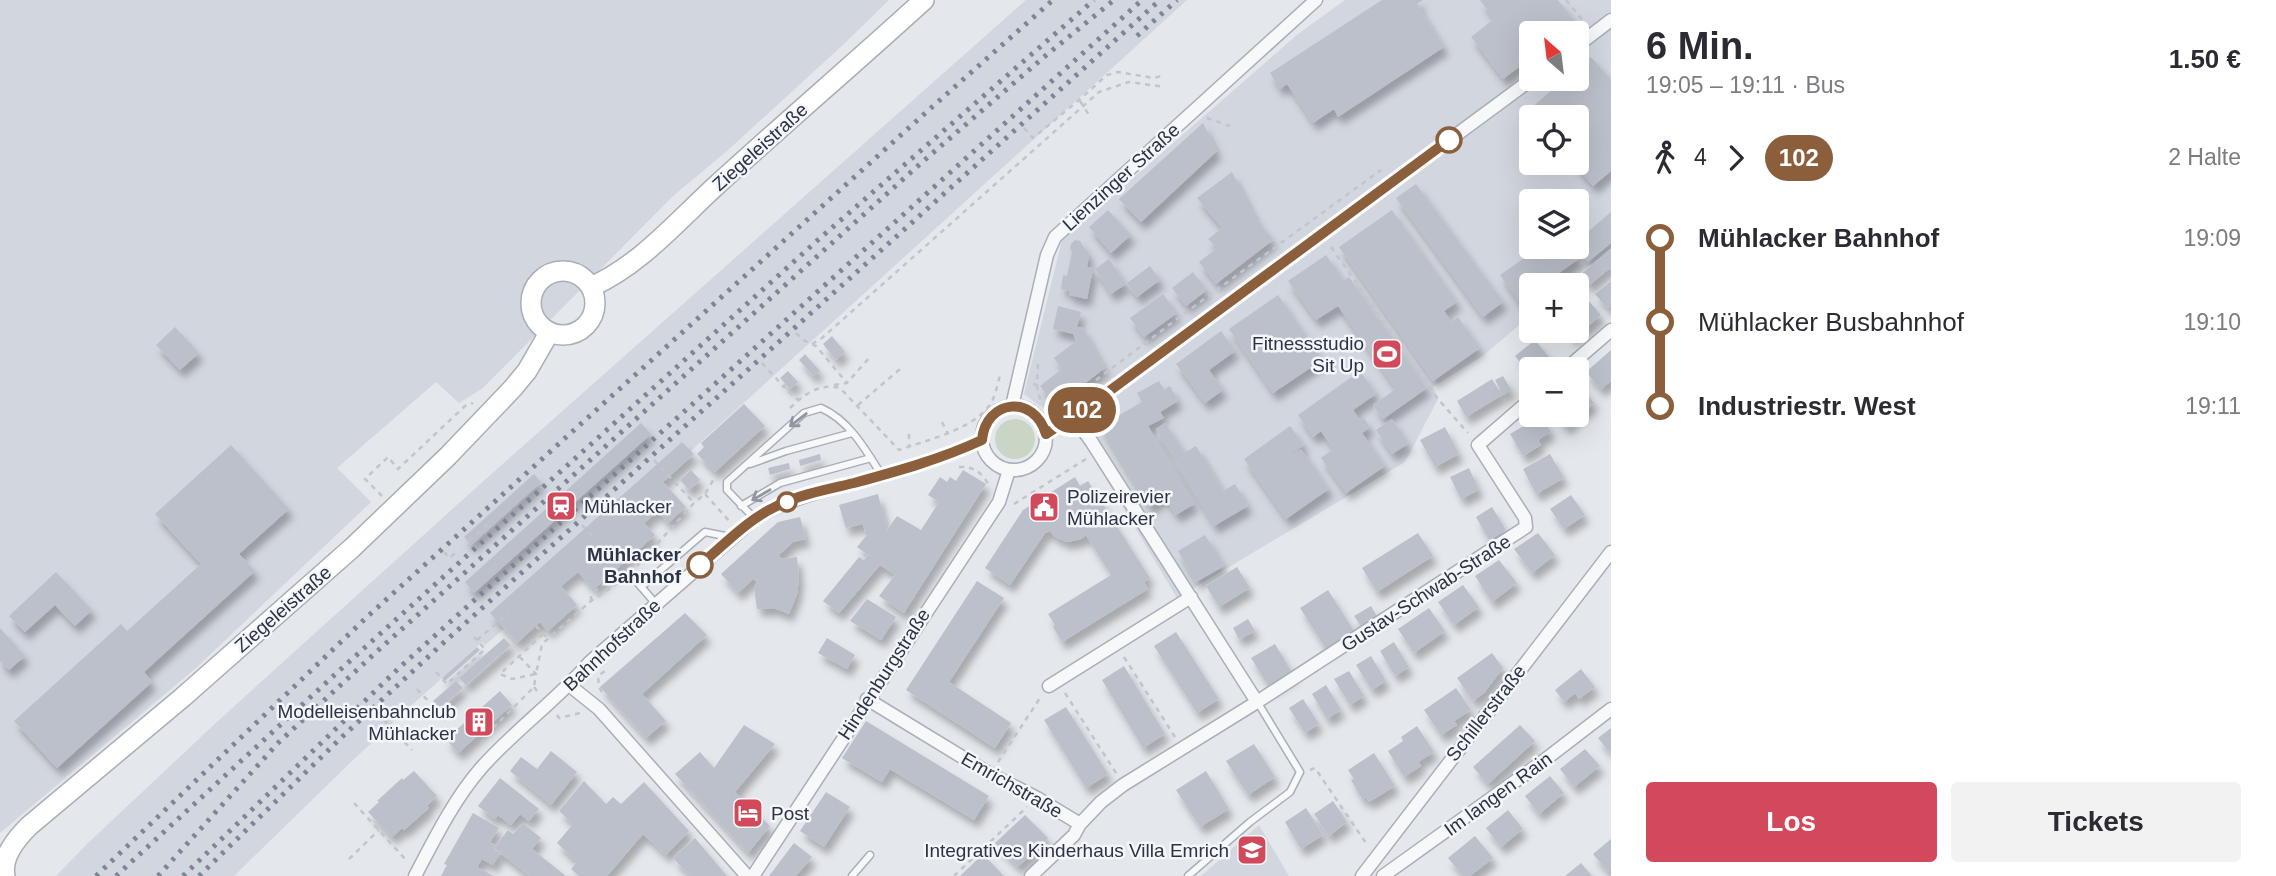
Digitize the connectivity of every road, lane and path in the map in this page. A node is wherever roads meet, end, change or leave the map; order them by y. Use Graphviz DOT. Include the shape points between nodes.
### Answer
graph roads {
  1 [pos="924,0"];
  2 [pos="1316,0"];
  3 [pos="1566,0"];
  4 [pos="1611,20"];
  5 [pos="1583,21"];
  6 [pos="1589,37"];
  7 [pos="1165,75"];
  8 [pos="1165,88"];
  9 [pos="1519,89"];
  10 [pos="1080,100"];
  11 [pos="1083,107"];
  12 [pos="1089,116"];
  13 [pos="1204,117"];
  14 [pos="1230,126"];
  15 [pos="1024,128"];
  16 [pos="1382,169"];
  17 [pos="1329,244"];
  18 [pos="591,287"];
  19 [pos="1611,330"];
  20 [pos="549,333"];
  21 [pos="796,333"];
  22 [pos="812,344"];
  23 [pos="871,356"];
  24 [pos="1580,357"];
  25 [pos="762,362"];
  26 [pos="900,369"];
  27 [pos="847,383"];
  28 [pos="1037,385"];
  29 [pos="830,386"];
  30 [pos="1089,386"];
  31 [pos="797,400"];
  32 [pos="858,405"];
  33 [pos="466,406"];
  34 [pos="1012,406"];
  35 [pos="1061,408"];
  36 [pos="1519,409"];
  37 [pos="1073,416"];
  38 [pos="942,422"];
  39 [pos="852,433"];
  40 [pos="908,434"];
  41 [pos="948,434"];
  42 [pos="1046,434"];
  43 [pos="982,440"];
  44 [pos="1478,445"];
  45 [pos="909,446"];
  46 [pos="870,458"];
  47 [pos="654,460"];
  48 [pos="745,466"];
  49 [pos="1009,470"];
  50 [pos="881,475"];
  51 [pos="705,494"];
  52 [pos="694,503"];
  53 [pos="741,506"];
  54 [pos="395,508"];
  55 [pos="754,519"];
  56 [pos="489,523"];
  57 [pos="582,525"];
  58 [pos="736,535"];
  59 [pos="594,538"];
  60 [pos="469,541"];
  61 [pos="444,552"];
  62 [pos="1611,552"];
  63 [pos="455,554"];
  64 [pos="613,575"];
  65 [pos="630,575"];
  66 [pos="641,587"];
  67 [pos="1191,597"];
  68 [pos="592,601"];
  69 [pos="656,604"];
  70 [pos="509,612"];
  71 [pos="536,626"];
  72 [pos="543,634"];
  73 [pos="1116,643"];
  74 [pos="436,672"];
  75 [pos="1053,683"];
  76 [pos="569,685"];
  77 [pos="417,690"];
  78 [pos="867,698"];
  79 [pos="1257,702"];
  80 [pos="594,704"];
  81 [pos="547,706"];
  82 [pos="1611,709"];
  83 [pos="384,720"];
  84 [pos="446,720"];
  85 [pos="1182,749"];
  86 [pos="412,750"];
  87 [pos="1315,768"];
  88 [pos="990,774"];
  89 [pos="1123,785"];
  90 [pos="1037,798"];
  91 [pos="354,803"];
  92 [pos="1080,824"];
  93 [pos="379,830"];
  94 [pos="870,855"];
  95 [pos="1376,857"];
  96 [pos="349,859"];
  97 [pos="406,860"];
  98 [pos="3,871"];
  99 [pos="415,876"];
  100 [pos="747,876"];
  101 [pos="753,876"];
  102 [pos="852,876"];
  103 [pos="954,876"];
  104 [pos="1031,876"];
  105 [pos="1188,876"];
  106 [pos="1362,876"];
  107 [pos="1383,876"];
  1 -- 18 [label="street, Ziegeleistraße" via="630,266"];
  2 -- 34 [label="street, Lienzinger Straße" via="1055,237"];
  3 -- 5 [label="path"];
  4 -- 6 [label="street"];
  7 -- 10 [label="path" via="1107,75"];
  8 -- 11 [label="path" via="1129,82 1100,92"];
  9 -- 37 [label="street"];
  10 -- 11 [label="path"];
  10 -- 15 [label="path" via="1033,138"];
  11 -- 12 [label="path"];
  11 -- 22 [label="path"];
  13 -- 14 [label="path"];
  16 -- 30 [label="path"];
  17 -- 44 [label="path" via="1438,399"];
  18 -- 20 [label="street" via="595,307 586,326 569,335"];
  18 -- 20 [label="street" via="574,273 563,271 542,278 530,308 533,318"];
  19 -- 24 [label="street"];
  20 -- 54 [label="street, Ziegeleistraße" via="513,388"];
  21 -- 22 [label="path"];
  22 -- 27 [label="path"];
  23 -- 27 [label="path"];
  25 -- 31 [label="path"];
  26 -- 32 [label="path"];
  27 -- 29 [label="path"];
  28 -- 35 [label="path" via="1043,404 1052,410"];
  33 -- 54 [label="path" via="398,469 388,457 365,479"];
  34 -- 42 [label="street" via="1031,411"];
  34 -- 43 [label="street" via="987,421"];
  36 -- 44 [label="street"];
  37 -- 42 [label="street"];
  37 -- 67 [label="street"];
  38 -- 41 [label="path"];
  39 -- 46 [label="lane"];
  39 -- 48 [label="lane"];
  39 -- 48 [label="lane, one-way" via="836,414 821,408 804,413"];
  40 -- 45 [label="path"];
  42 -- 49 [label="street" via="1037,461"];
  43 -- 49 [label="street" via="988,456"];
  43 -- 50 [label="street, Bahnhofstraße"];
  44 -- 79 [label="street, Gustav-Schwab-Straße" via="1525,518 1526,527"];
  46 -- 50 [label="lane"];
  46 -- 53 [label="lane, one-way" via="780,483"];
  47 -- 52 [label="path"];
  48 -- 53 [label="lane" via="727,482 727,490"];
  49 -- 78 [label="street, Hindenburgstraße" via="999,502"];
  50 -- 55 [label="street, Bahnhofstraße" via="802,496"];
  51 -- 58 [label="path"];
  53 -- 55 [label="lane"];
  54 -- 98 [label="street, Ziegeleistraße" via="183,697 29,826 17,838"];
  55 -- 58 [label="street, Bahnhofstraße"];
  56 -- 60 [label="path"];
  57 -- 59 [label="path"];
  58 -- 66 [label="lane" via="705,532"];
  58 -- 69 [label="street, Bahnhofstraße"];
  61 -- 63 [label="path" via="450,558"];
  62 -- 95 [label="street, Schillerstraße"];
  64 -- 68 [label="path" via="591,595"];
  65 -- 66 [label="lane"];
  66 -- 69 [label="lane"];
  67 -- 73 [label="street"];
  67 -- 79 [label="street"];
  69 -- 76 [label="street, Bahnhofstraße"];
  70 -- 74 [label="path" via="475,639 485,649 446,684"];
  71 -- 72 [label="path"];
  72 -- 72 [label="path" via="519,656 500,674 512,679 536,674 542,644 548,639"];
  73 -- 75 [label="street"];
  73 -- 85 [label="path"];
  75 -- 88 [label="path"];
  75 -- 89 [label="path"];
  76 -- 80 [label="street"];
  76 -- 81 [label="street, Bahnhofstraße"];
  77 -- 84 [label="path"];
  78 -- 88 [label="street, Emrichstraße"];
  78 -- 101 [label="street, Hindenburgstraße"];
  79 -- 85 [label="street, Emrichstraße"];
  79 -- 105 [label="lane" via="1300,772 1290,792"];
  80 -- 81 [label="path" via="583,713 559,718"];
  80 -- 100 [label="street"];
  81 -- 99 [label="street, Bahnhofstraße" via="482,767 453,806"];
  82 -- 107 [label="street, Im langen Rain"];
  83 -- 86 [label="path"];
  85 -- 89 [label="street, Emrichstraße"];
  87 -- 95 [label="path"];
  88 -- 90 [label="street, Emrichstraße"];
  89 -- 92 [label="street, Emrichstraße"];
  90 -- 92 [label="street, Emrichstraße"];
  90 -- 103 [label="path"];
  91 -- 93 [label="path"];
  92 -- 104 [label="street"];
  93 -- 96 [label="path"];
  93 -- 97 [label="path"];
  94 -- 102 [label="lane"];
  95 -- 106 [label="street, Schillerstraße"];
}
